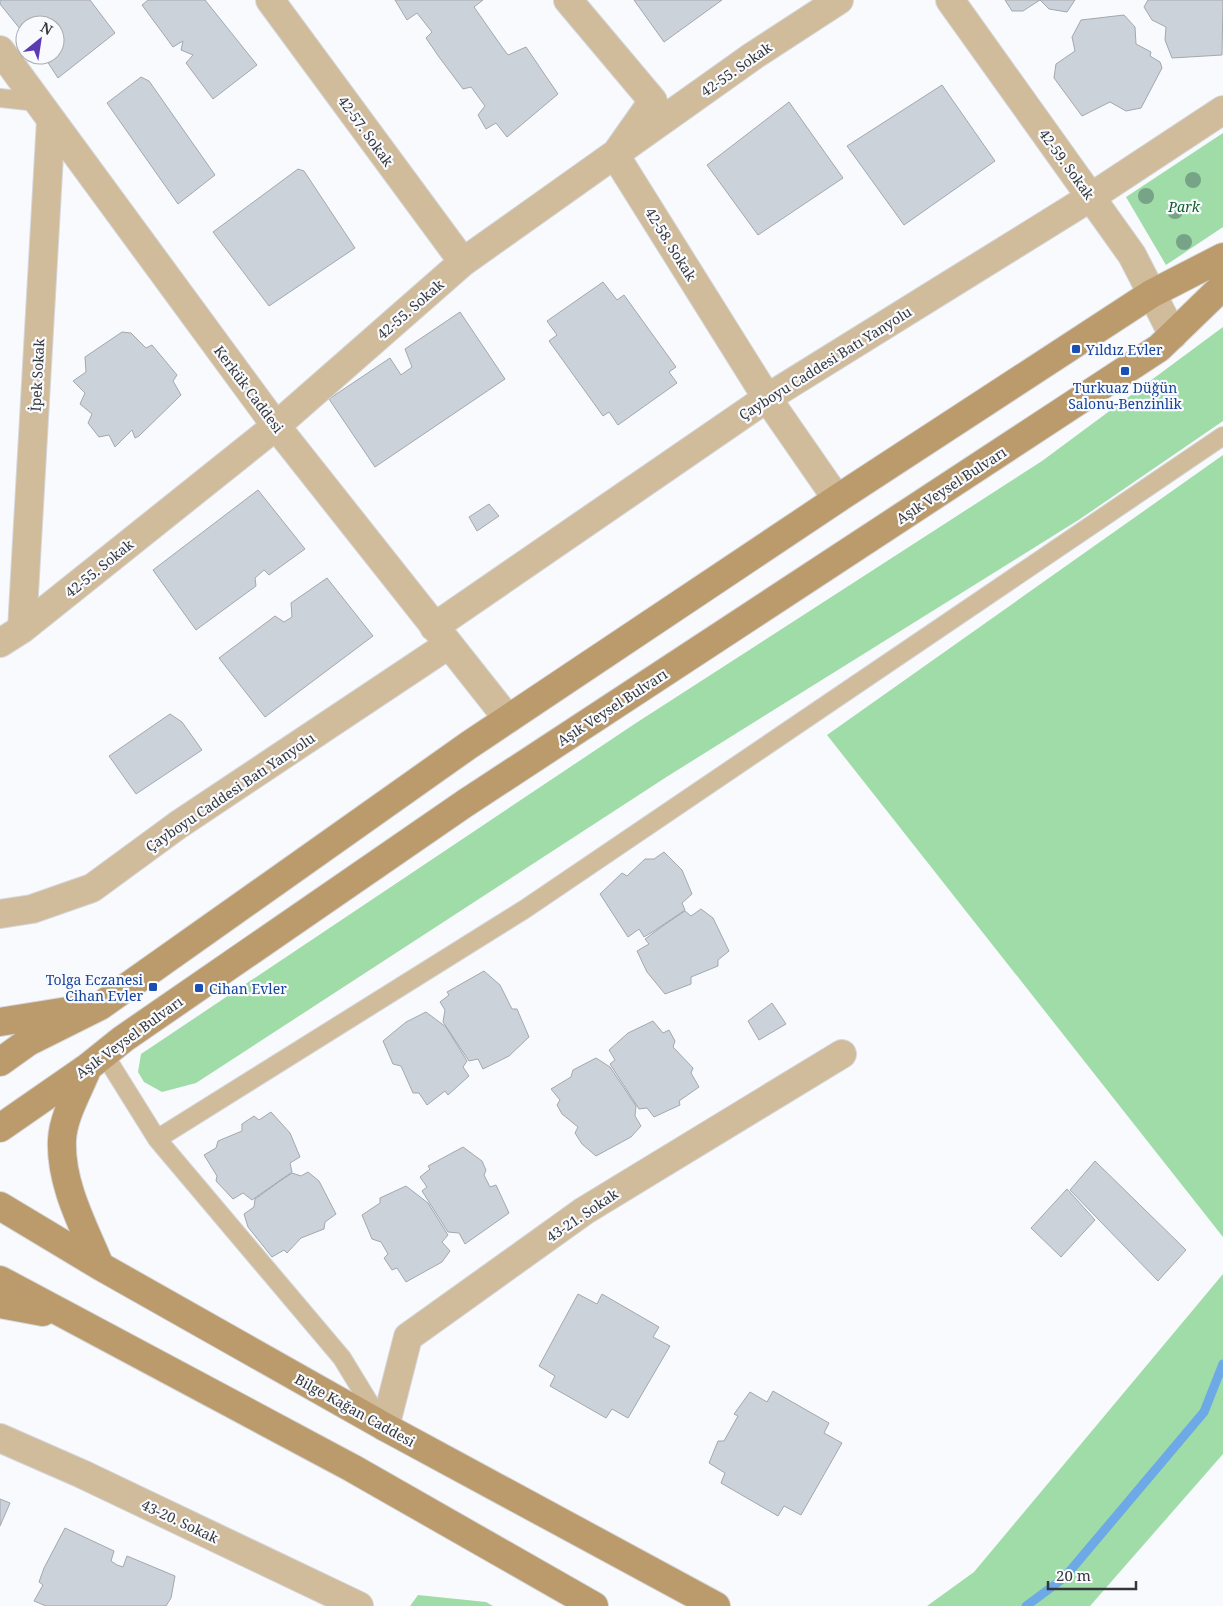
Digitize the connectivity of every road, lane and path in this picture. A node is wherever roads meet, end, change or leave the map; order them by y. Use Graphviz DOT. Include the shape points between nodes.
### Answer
graph roads {
  1 [pos="270,0"];
  2 [pos="568,0"];
  3 [pos="839,0"];
  4 [pos="950,0"];
  5 [pos="0,50"];
  6 [pos="0,98"];
  7 [pos="1223,110"];
  8 [pos="44,111"];
  9 [pos="615,155"];
  10 [pos="1091,197"];
  11 [pos="1223,257"];
  12 [pos="463,262"];
  13 [pos="1223,286"];
  14 [pos="1151,294"];
  15 [pos="1173,335"];
  16 [pos="768,398"];
  17 [pos="276,426"];
  18 [pos="1223,436"];
  19 [pos="837,499"];
  20 [pos="11,636"];
  21 [pos="441,636"];
  22 [pos="508,719"];
  23 [pos="0,914"];
  24 [pos="100,1006"];
  25 [pos="0,1022"];
  26 [pos="842,1054"];
  27 [pos="96,1061"];
  28 [pos="0,1062"];
  29 [pos="0,1128"];
  30 [pos="158,1139"];
  31 [pos="0,1206"];
  32 [pos="100,1266"];
  33 [pos="0,1280"];
  34 [pos="0,1304"];
  35 [pos="71,1317"];
  36 [pos="384,1427"];
  37 [pos="0,1438"];
  38 [pos="359,1606"];
  39 [pos="594,1606"];
  40 [pos="716,1606"];
  1 -- 12 [label="street, 42-57. Sokak"];
  2 -- 9 [label="street" via="653,100"];
  3 -- 9 [label="street, 42-55. Sokak" via="753,56"];
  4 -- 10 [label="street, 42-59. Sokak"];
  5 -- 8 [label="street, Kerkük Caddesi"];
  6 -- 8 [label="lane"];
  7 -- 10 [label="street, Çayboyu Caddesi Batı Yanyolu"];
  8 -- 17 [label="street, Kerkük Caddesi"];
  8 -- 20 [label="street, İpek Sokak"];
  9 -- 12 [label="street, 42-55. Sokak"];
  9 -- 16 [label="street, 42-58. Sokak"];
  10 -- 14 [label="street, 42-59. Sokak" via="1132,255"];
  10 -- 16 [label="street, Çayboyu Caddesi Batı Yanyolu"];
  11 -- 14 [label="street"];
  12 -- 17 [label="street, 42-55. Sokak"];
  13 -- 15 [label="street, Aşık Veysel Bulvarı"];
  14 -- 15 [label="street, 42-59. Sokak"];
  14 -- 19 [label="street"];
  15 -- 27 [label="street, Aşık Veysel Bulvarı" via="1159,348 464,804 123,1039"];
  16 -- 19 [label="street, 42-58. Sokak"];
  16 -- 21 [label="street, Çayboyu Caddesi Batı Yanyolu"];
  17 -- 20 [label="street, 42-55. Sokak"];
  17 -- 21 [label="street, Kerkük Caddesi"];
  18 -- 30 [label="lane" via="525,909"];
  19 -- 22 [label="street"];
  21 -- 22 [label="street, Kerkük Caddesi"];
  21 -- 23 [label="street, Çayboyu Caddesi Batı Yanyolu" via="92,888 32,909"];
  22 -- 24 [label="street"];
  24 -- 25 [label="street"];
  24 -- 28 [label="street" via="28,1042"];
  26 -- 36 [label="street, 43-21. Sokak" via="584,1211 408,1337"];
  27 -- 29 [label="street, Aşık Veysel Bulvarı"];
  27 -- 30 [label="lane"];
  27 -- 32 [label="street" via="67,1119 62,1140 72,1198"];
  30 -- 36 [label="lane" via="342,1358"];
  31 -- 32 [label="street, Bilge Kağan Caddesi"];
  32 -- 36 [label="street, Bilge Kağan Caddesi"];
  33 -- 35 [label="street"];
  34 -- 35 [label="street"];
  35 -- 39 [label="street" via="352,1468"];
  36 -- 40 [label="street, Bilge Kağan Caddesi"];
  37 -- 38 [label="street, 43-20. Sokak"];
}
